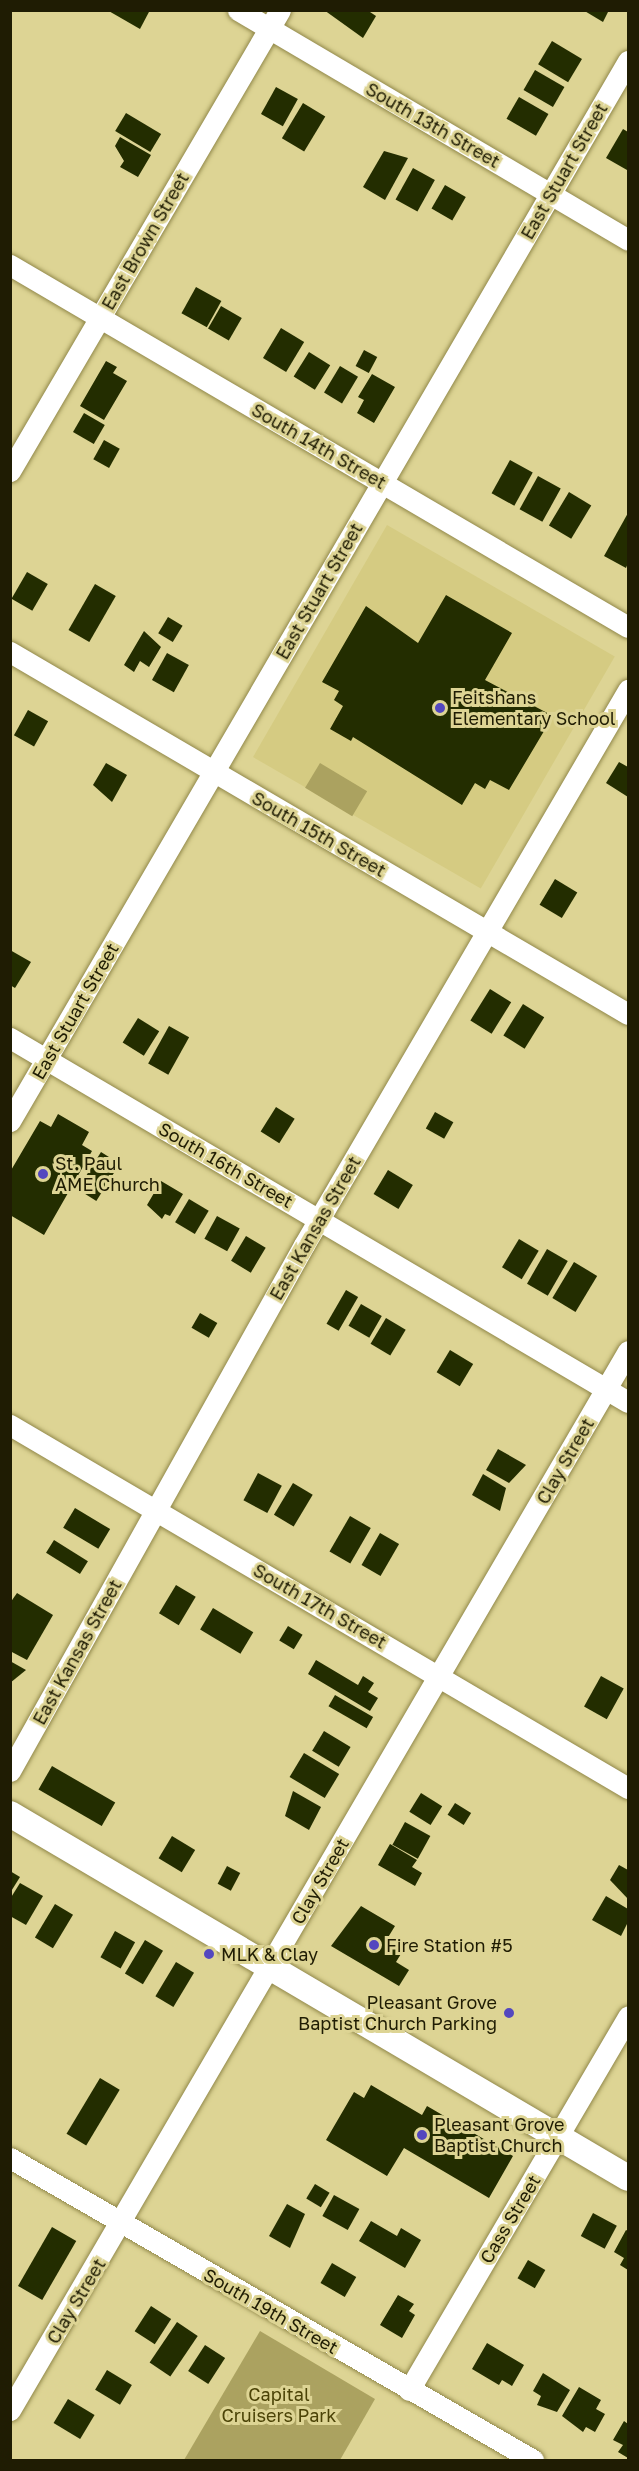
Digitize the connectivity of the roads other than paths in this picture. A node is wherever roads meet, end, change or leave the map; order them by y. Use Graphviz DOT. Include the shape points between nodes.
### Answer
graph roads {
  1 [pos="238,10"];
  2 [pos="274,20"];
  3 [pos="628,61"];
  4 [pos="550,194"];
  5 [pos="628,240"];
  6 [pos="10,265"];
  7 [pos="101,317"];
  8 [pos="10,471"];
  9 [pos="382,483"];
  10 [pos="628,627"];
  11 [pos="10,652"];
  12 [pos="628,690"];
  13 [pos="214,772"];
  14 [pos="487,932"];
  15 [pos="628,1014"];
  16 [pos="10,1038"];
  17 [pos="46,1060"];
  18 [pos="10,1121"];
  19 [pos="320,1219"];
  20 [pos="628,1351"];
  21 [pos="607,1389"];
  22 [pos="628,1402"];
  23 [pos="10,1425"];
  24 [pos="155,1510"];
  25 [pos="439,1677"];
  26 [pos="10,1771"];
  27 [pos="628,1788"];
  28 [pos="10,1814"];
  29 [pos="270,1966"];
  30 [pos="628,2016"];
  31 [pos="558,2136"];
  32 [pos="10,2158"];
  33 [pos="628,2178"];
  34 [pos="121,2225"];
  35 [pos="409,2390"];
  36 [pos="10,2410"];
  37 [pos="533,2460"];
  1 -- 2 [label="street, South 13th Street"];
  2 -- 4 [label="street, South 13th Street"];
  2 -- 7 [label="street, East Brown Street"];
  3 -- 4 [label="street, East Stuart Street"];
  4 -- 5 [label="street, South 13th Street"];
  4 -- 9 [label="street, East Stuart Street"];
  6 -- 7 [label="street, South 14th Street"];
  7 -- 8 [label="street, East Brown Street"];
  7 -- 9 [label="street, South 14th Street"];
  9 -- 10 [label="street, South 14th Street"];
  9 -- 13 [label="street, East Stuart Street"];
  11 -- 13 [label="street, South 15th Street"];
  12 -- 14 [label="street, East Kansas Street"];
  13 -- 14 [label="street, South 15th Street"];
  13 -- 17 [label="street, East Stuart Street"];
  14 -- 15 [label="street, South 15th Street"];
  14 -- 19 [label="street, East Kansas Street"];
  16 -- 17 [label="street, South 16th Street"];
  17 -- 18 [label="street, East Stuart Street"];
  17 -- 19 [label="street, South 16th Street"];
  19 -- 21 [label="street, South 16th Street"];
  19 -- 24 [label="street, East Kansas Street"];
  20 -- 21 [label="street, Clay Street"];
  21 -- 22 [label="street, South 16th Street"];
  21 -- 25 [label="street, Clay Street"];
  23 -- 24 [label="street, South 17th Street"];
  24 -- 25 [label="street, South 17th Street"];
  24 -- 26 [label="street, East Kansas Street"];
  25 -- 27 [label="street, South 17th Street"];
  25 -- 29 [label="street, Clay Street"];
  28 -- 29 [label="street"];
  29 -- 31 [label="street"];
  29 -- 34 [label="street, Clay Street"];
  30 -- 31 [label="street, Cass Street"];
  31 -- 33 [label="street"];
  31 -- 35 [label="street, Cass Street"];
  32 -- 34 [label="street, South 19th Street"];
  34 -- 35 [label="street, South 19th Street"];
  34 -- 36 [label="street, Clay Street"];
  35 -- 37 [label="street, South 19th Street"];
}
